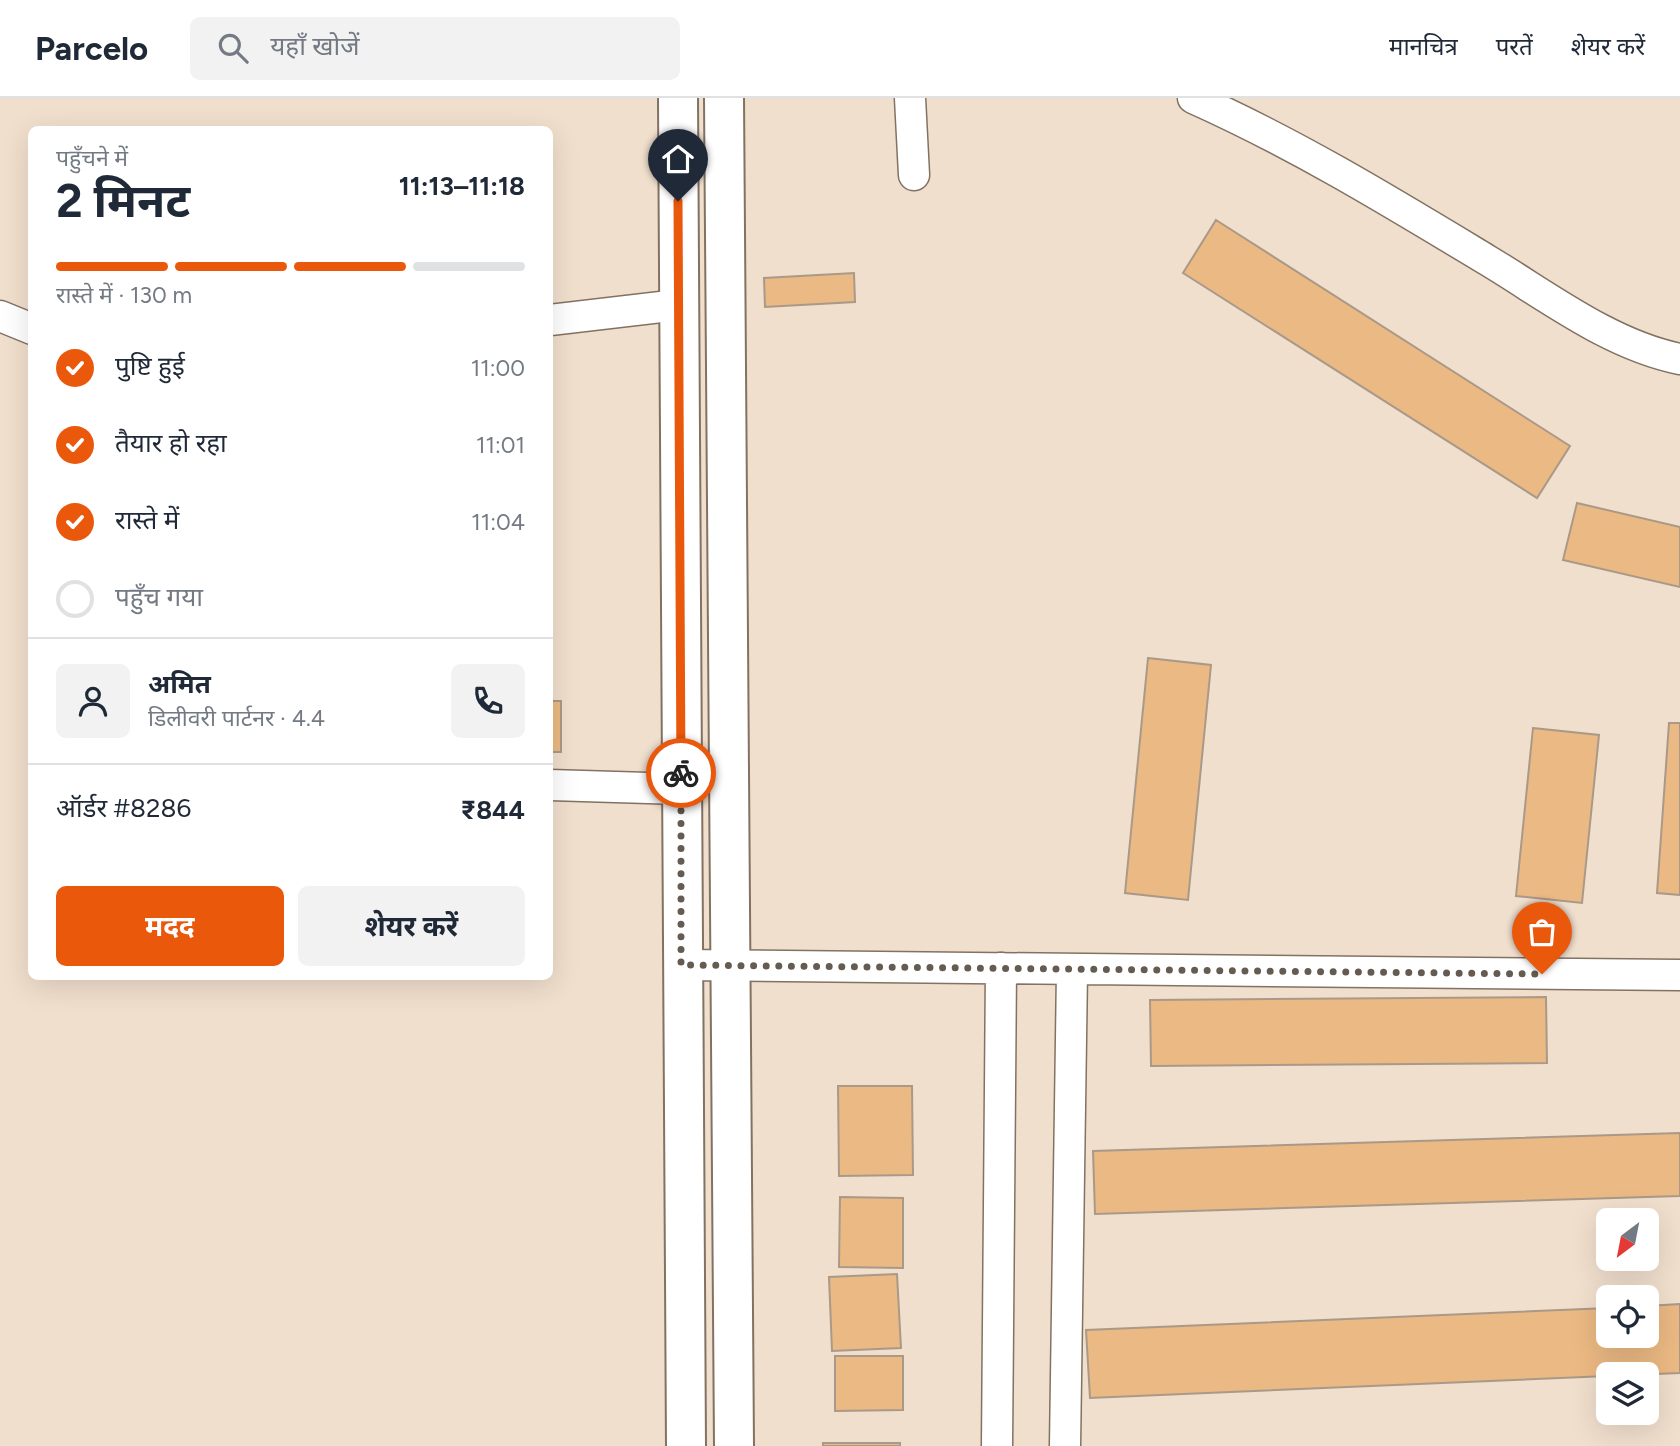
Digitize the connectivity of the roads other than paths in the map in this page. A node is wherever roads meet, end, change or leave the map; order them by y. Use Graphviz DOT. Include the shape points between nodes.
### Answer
graph roads {
  1 [pos="678,98"];
  2 [pos="724,98"];
  3 [pos="910,98"];
  4 [pos="1193,98"];
  5 [pos="914,175"];
  6 [pos="678,305"];
  7 [pos="0,316"];
  8 [pos="553,320"];
  9 [pos="28,327"];
  10 [pos="1680,359"];
  11 [pos="553,785"];
  12 [pos="681,789"];
  13 [pos="681,965"];
  14 [pos="731,965"];
  15 [pos="1002,968"];
  16 [pos="1072,971"];
  17 [pos="1680,975"];
  18 [pos="686,1446"];
  19 [pos="734,1446"];
  20 [pos="996,1446"];
  21 [pos="1065,1446"];
  1 -- 6 [label="highway"];
  2 -- 14 [label="highway"];
  3 -- 5 [label="lane"];
  4 -- 10 [label="lane" via="1331,166 1597,326 1645,349"];
  6 -- 8 [label="lane"];
  6 -- 12 [label="highway"];
  7 -- 9 [label="lane"];
  11 -- 12 [label="lane"];
  12 -- 13 [label="highway"];
  13 -- 14 [label="lane"];
  13 -- 18 [label="highway"];
  14 -- 15 [label="lane"];
  14 -- 19 [label="highway"];
  15 -- 16 [label="lane"];
  15 -- 20 [label="lane"];
  16 -- 17 [label="lane"];
  16 -- 21 [label="lane"];
}
